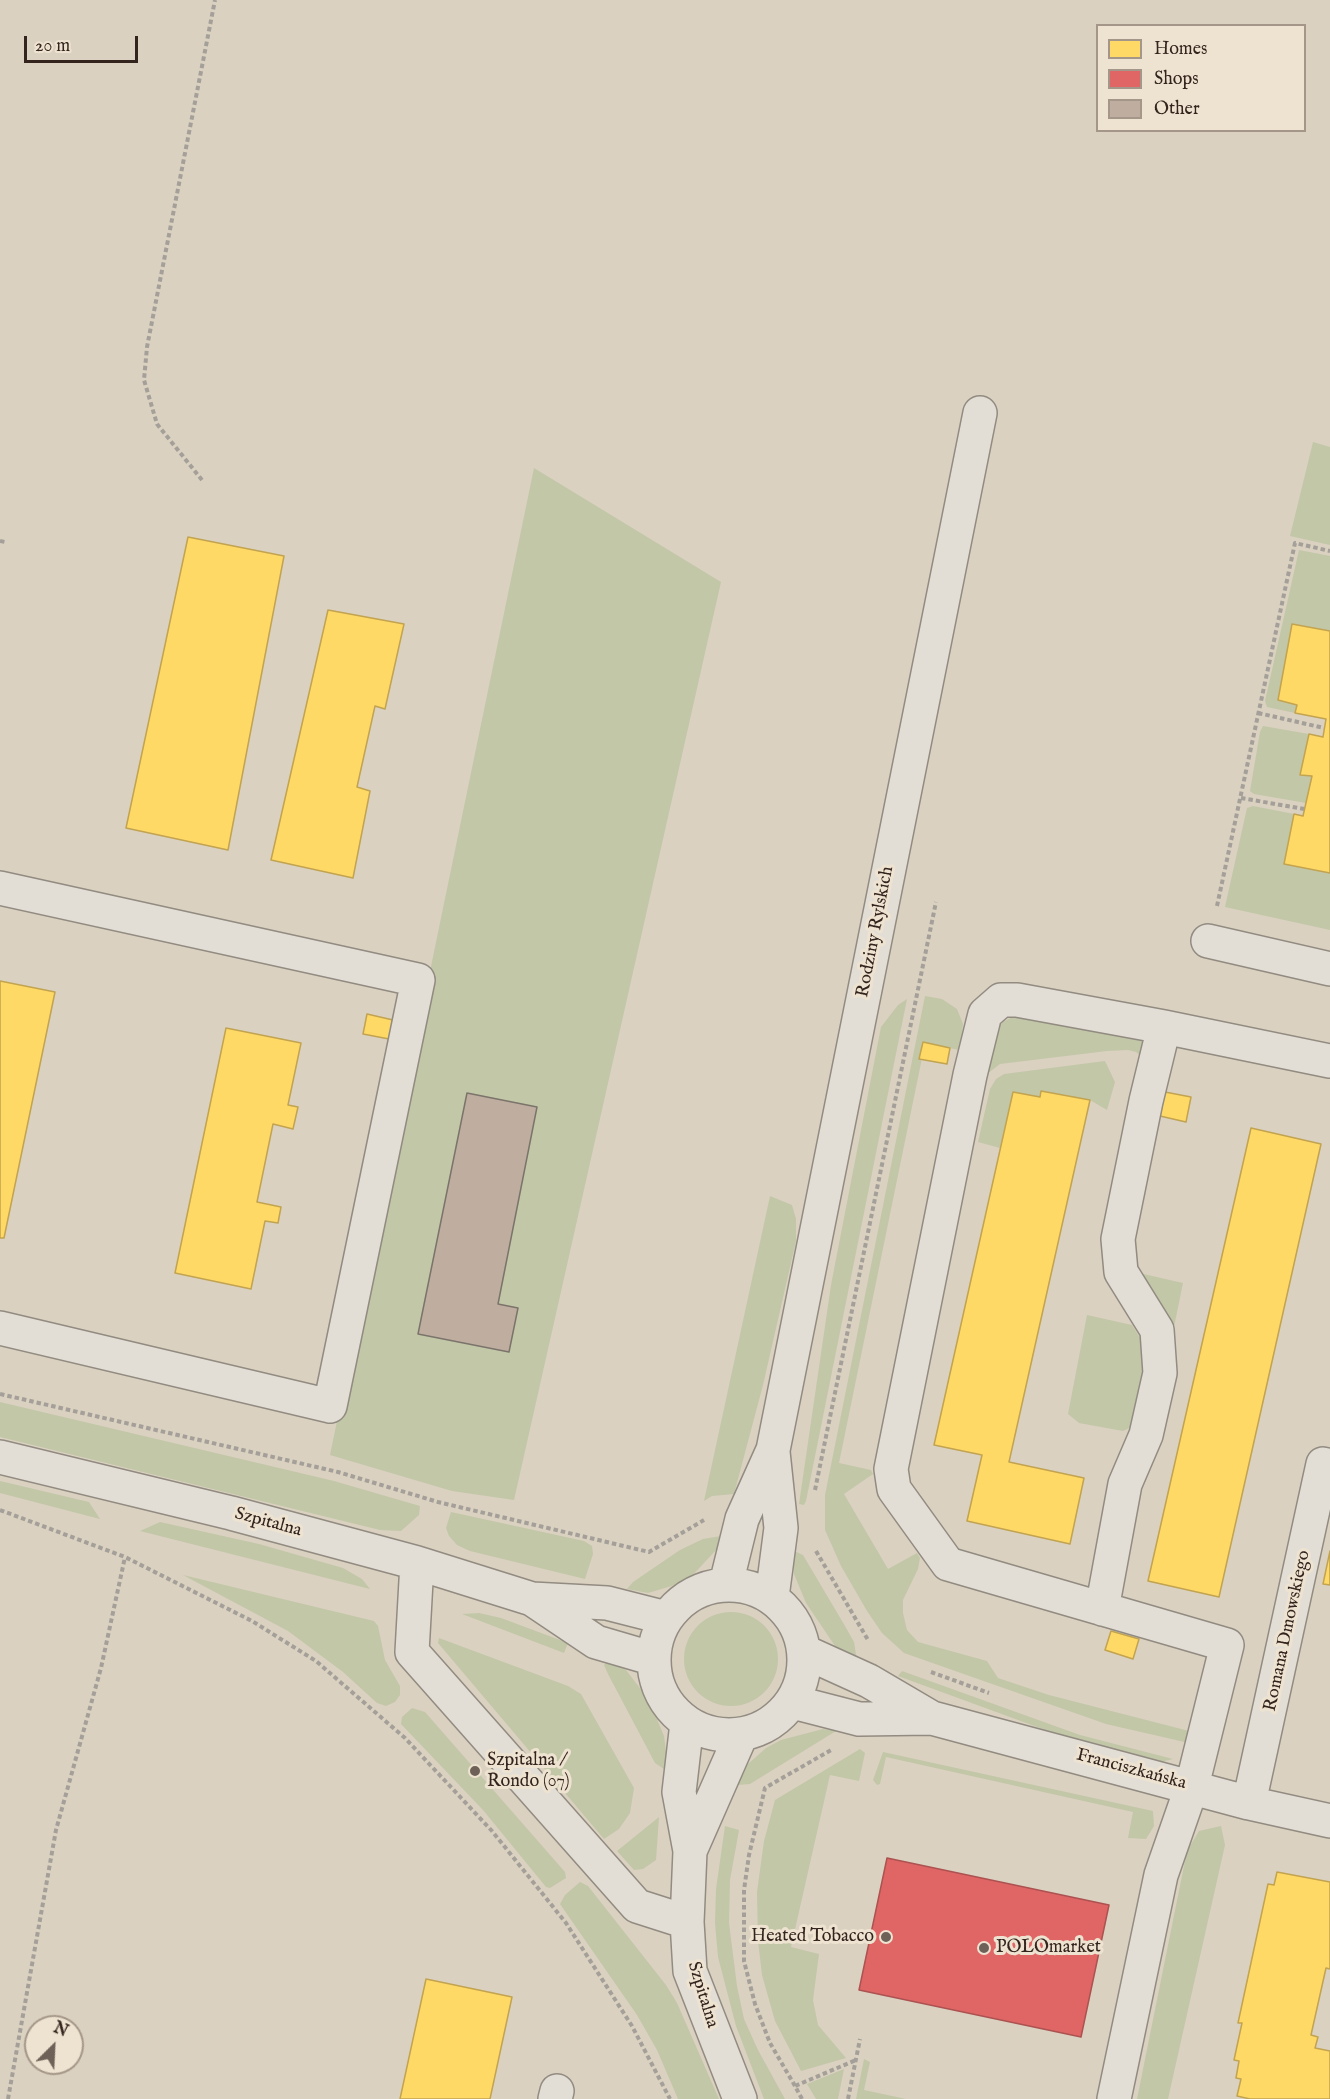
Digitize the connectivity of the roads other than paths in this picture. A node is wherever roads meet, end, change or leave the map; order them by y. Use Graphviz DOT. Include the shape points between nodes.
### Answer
graph roads {
  1 [pos="980,413"];
  2 [pos="0,888"];
  3 [pos="1208,941"];
  4 [pos="1330,969"];
  5 [pos="1164,1027"];
  6 [pos="1330,1061"];
  7 [pos="0,1328"];
  8 [pos="773,1450"];
  9 [pos="0,1457"];
  10 [pos="1330,1466"];
  11 [pos="417,1563"];
  12 [pos="726,1584"];
  13 [pos="771,1597"];
  14 [pos="532,1599"];
  15 [pos="1101,1609"];
  16 [pos="666,1618"];
  17 [pos="805,1652"];
  18 [pos="654,1659"];
  19 [pos="793,1702"];
  20 [pos="933,1718"];
  21 [pos="687,1723"];
  22 [pos="741,1735"];
  23 [pos="1192,1786"];
  24 [pos="1249,1803"];
  25 [pos="1330,1821"];
  26 [pos="690,1851"];
  27 [pos="687,1922"];
  28 [pos="740,2099"];
  29 [pos="1114,2099"];
  1 -- 8 [label="street, Rodziny Rylskich"];
  2 -- 7 [label="street" via="418,980 330,1406"];
  3 -- 4 [label="street"];
  5 -- 6 [label="street"];
  5 -- 15 [label="street" via="1118,1239 1121,1272 1157,1330 1160,1373 1146,1435 1125,1484"];
  5 -- 15 [label="street" via="1017,1000 1001,1000 985,1014 891,1469 894,1489 948,1564"];
  8 -- 12 [label="street, Rodziny Rylskich" via="742,1519"];
  8 -- 13 [label="street, Rodziny Rylskich" via="781,1528"];
  9 -- 11 [label="street, Szpitalna"];
  10 -- 24 [label="street, Romana Dmowskiego" via="1323,1464"];
  11 -- 14 [label="street, Szpitalna"];
  11 -- 27 [label="street" via="412,1652 637,1905"];
  12 -- 13 [label="street" via="750,1587"];
  12 -- 16 [label="street" via="703,1589 682,1600"];
  13 -- 17 [label="street" via="800,1630"];
  14 -- 16 [label="street, Szpitalna" via="607,1603"];
  14 -- 18 [label="street, Szpitalna" via="596,1642"];
  15 -- 23 [label="street" via="1227,1646"];
  16 -- 18 [label="street" via="657,1638"];
  17 -- 19 [label="street" via="803,1678"];
  17 -- 20 [label="street, Franciszkańska"];
  18 -- 21 [label="street" via="657,1684 669,1706"];
  19 -- 20 [label="street, Franciszkańska" via="859,1719"];
  19 -- 22 [label="street" via="770,1724"];
  20 -- 23 [label="street, Franciszkańska"];
  21 -- 22 [label="street" via="712,1734"];
  21 -- 26 [label="street, Szpitalna" via="680,1792"];
  22 -- 26 [label="street, Szpitalna"];
  23 -- 24 [label="street, Franciszkańska"];
  23 -- 29 [label="street" via="1161,1875"];
  24 -- 25 [label="street, Franciszkańska"];
  26 -- 27 [label="street, Szpitalna"];
  27 -- 28 [label="street, Szpitalna" via="690,1971"];
}
